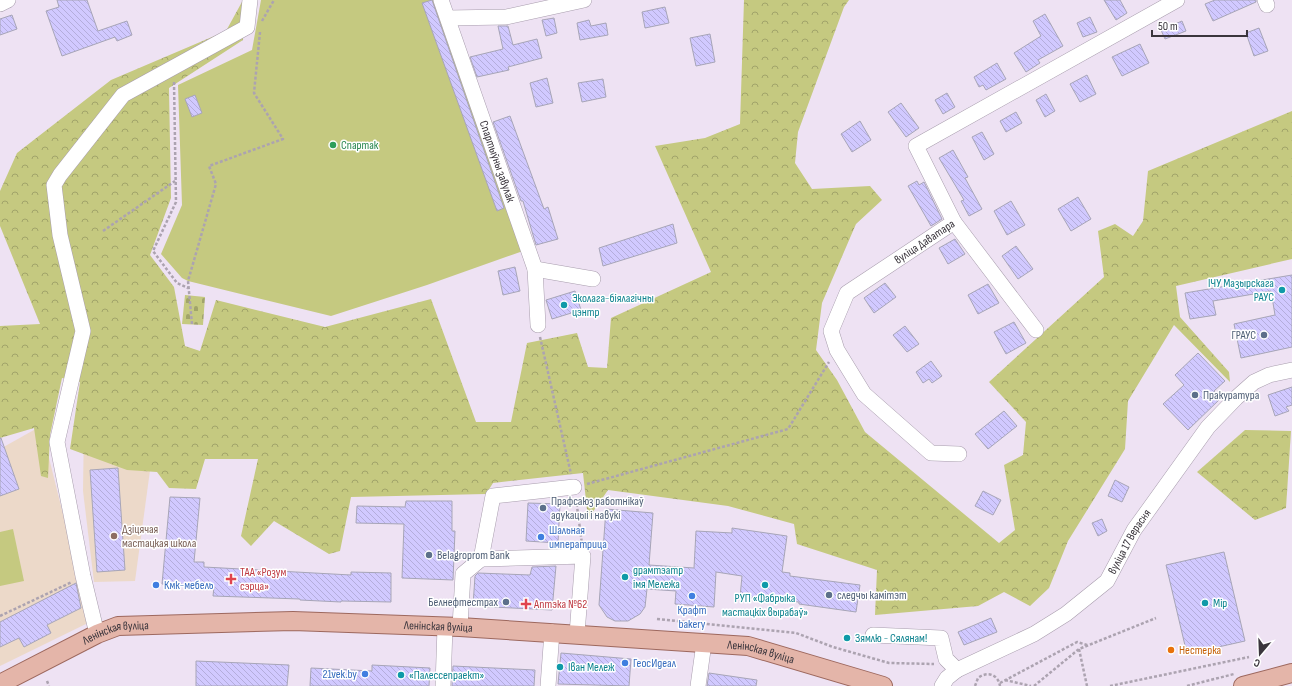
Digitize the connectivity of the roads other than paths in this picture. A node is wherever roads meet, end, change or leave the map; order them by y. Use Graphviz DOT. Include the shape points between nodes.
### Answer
graph roads {
  1 [pos="8,0"];
  2 [pos="250,0"];
  3 [pos="441,0"];
  4 [pos="584,0"];
  5 [pos="1177,0"];
  6 [pos="0,4"];
  7 [pos="448,18"];
  8 [pos="954,222"];
  9 [pos="534,269"];
  10 [pos="593,280"];
  11 [pos="538,325"];
  12 [pos="1036,330"];
  13 [pos="1292,370"];
  14 [pos="959,454"];
  15 [pos="574,487"];
  16 [pos="481,559"];
  17 [pos="452,627"];
  18 [pos="552,632"];
  19 [pos="97,634"];
  20 [pos="577,634"];
  21 [pos="873,635"];
  22 [pos="704,643"];
  23 [pos="1292,672"];
  24 [pos="949,678"];
  25 [pos="1240,680"];
  26 [pos="0,684"];
  27 [pos="443,686"];
  28 [pos="548,686"];
  29 [pos="698,686"];
  30 [pos="883,686"];
  1 -- 6 [label="street"];
  2 -- 19 [label="street" via="247,27 123,95 54,185 60,235 83,332 57,442"];
  3 -- 7 [label="street, Спартыўны завулак"];
  4 -- 7 [label="street" via="506,17"];
  5 -- 8 [label="street, вуліца Даватара" via="916,146"];
  7 -- 9 [label="street, Спартыўны завулак"];
  8 -- 12 [label="street"];
  8 -- 14 [label="street, вуліца Даватара" via="847,293 831,331 837,350 864,394 931,453"];
  9 -- 10 [label="street"];
  9 -- 11 [label="street, Спартыўны завулак"];
  13 -- 24 [label="street, вуліца 17 Верасня" via="1269,375 1254,382 1208,427 1134,530 1107,581 1066,614 1034,634"];
  15 -- 16 [label="street" via="493,496"];
  16 -- 17 [label="street" via="463,574"];
  16 -- 20 [label="street" via="583,556"];
  17 -- 18 [label="main road, Ленінская вуліца"];
  17 -- 19 [label="main road, Ленінская вуліца" via="293,621 190,623 118,626"];
  17 -- 27 [label="street"];
  18 -- 20 [label="main road, Ленінская вуліца"];
  18 -- 28 [label="street"];
  19 -- 26 [label="main road, Ленінская вуліца"];
  20 -- 22 [label="main road, Ленінская вуліца"];
  21 -- 24 [label="street" via="941,638"];
  22 -- 29 [label="street"];
  22 -- 30 [label="main road, Ленінская вуліца" via="748,646"];
  23 -- 25 [label="main road"];
}
